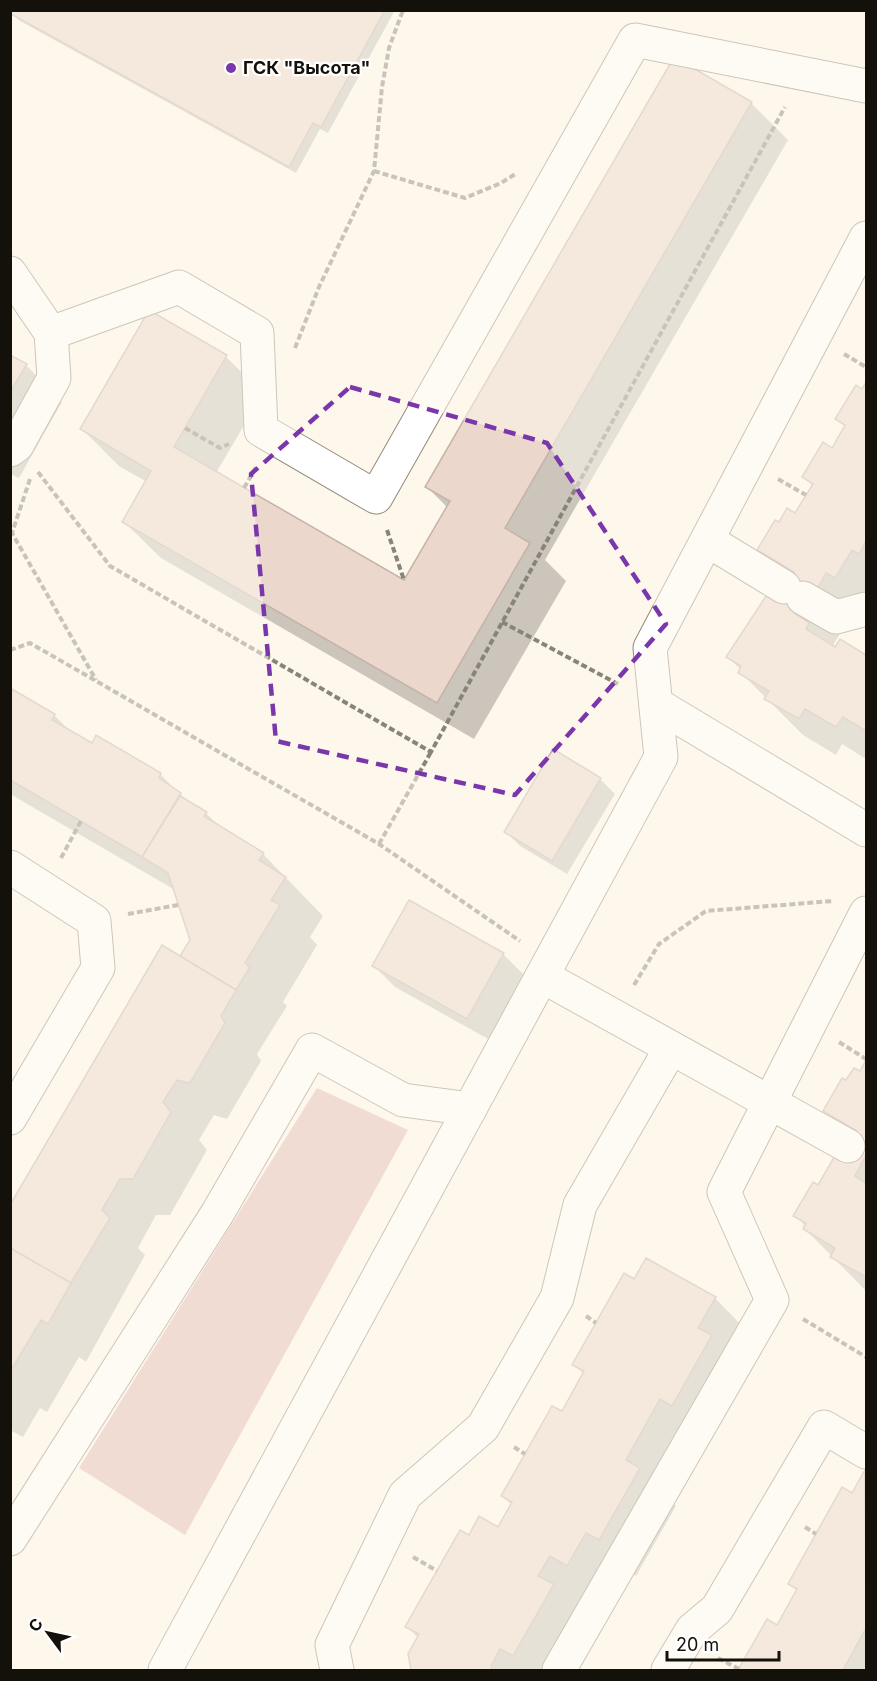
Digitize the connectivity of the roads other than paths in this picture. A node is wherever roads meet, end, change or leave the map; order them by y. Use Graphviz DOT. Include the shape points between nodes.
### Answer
graph roads {
  1 [pos="867,86"];
  2 [pos="867,238"];
  3 [pos="10,273"];
  4 [pos="51,333"];
  5 [pos="10,450"];
  6 [pos="707,540"];
  7 [pos="867,609"];
  8 [pos="656,704"];
  9 [pos="867,830"];
  10 [pos="10,867"];
  11 [pos="855,907"];
  12 [pos="546,969"];
  13 [pos="671,1048"];
  14 [pos="770,1103"];
  15 [pos="470,1109"];
  16 [pos="10,1118"];
  17 [pos="860,1153"];
  18 [pos="867,1452"];
  19 [pos="10,1539"];
  20 [pos="165,1671"];
  21 [pos="337,1671"];
  22 [pos="559,1671"];
  23 [pos="668,1671"];
  1 -- 4 [label="lane" via="634,40 376,497 261,430 257,333 179,287"];
  2 -- 6 [label="lane"];
  3 -- 4 [label="lane"];
  4 -- 5 [label="lane" via="54,378 17,446"];
  6 -- 7 [label="lane" via="836,616"];
  6 -- 8 [label="lane" via="650,648"];
  8 -- 9 [label="lane"];
  8 -- 12 [label="lane" via="661,757"];
  10 -- 16 [label="lane" via="94,921 98,968"];
  11 -- 14 [label="lane"];
  12 -- 13 [label="lane" via="615,1017"];
  12 -- 15 [label="lane"];
  13 -- 14 [label="lane"];
  13 -- 21 [label="lane" via="580,1205 557,1298 483,1427 405,1495 332,1645"];
  14 -- 17 [label="lane"];
  14 -- 22 [label="lane" via="724,1192 772,1300"];
  15 -- 19 [label="lane" via="403,1100 312,1050 217,1214"];
  15 -- 20 [label="lane"];
  18 -- 23 [label="lane" via="824,1427 717,1609 692,1630"];
}
